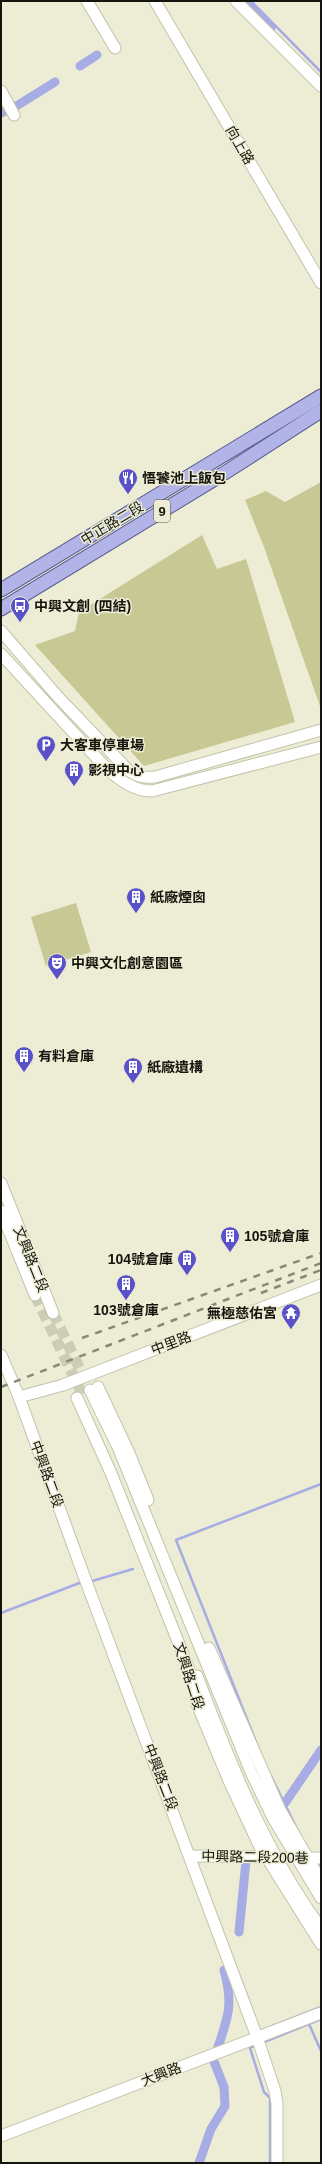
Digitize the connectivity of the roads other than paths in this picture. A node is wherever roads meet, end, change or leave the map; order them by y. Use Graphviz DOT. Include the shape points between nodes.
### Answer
graph roads {
  1 [pos="87,1"];
  2 [pos="236,1"];
  3 [pos="157,4"];
  4 [pos="115,48"];
  5 [pos="321,86"];
  6 [pos="1,90"];
  7 [pos="12,111"];
  8 [pos="321,283"];
  9 [pos="321,396"];
  10 [pos="321,411"];
  11 [pos="1,590"];
  12 [pos="1,610"];
  13 [pos="1,630"];
  14 [pos="1,654"];
  15 [pos="321,730"];
  16 [pos="321,747"];
  17 [pos="1,1183"];
  18 [pos="1,1211"];
  19 [pos="321,1285"];
  20 [pos="35,1295"];
  21 [pos="53,1313"];
  22 [pos="1,1355"];
  23 [pos="87,1392"];
  24 [pos="19,1397"];
  25 [pos="190,1856"];
  26 [pos="272,1858"];
  27 [pos="295,1858"];
  28 [pos="307,1858"];
  29 [pos="321,1858"];
  30 [pos="321,1881"];
  31 [pos="321,1898"];
  32 [pos="321,1928"];
  33 [pos="321,1944"];
  34 [pos="321,2013"];
  35 [pos="257,2037"];
  36 [pos="1,2136"];
  37 [pos="276,2163"];
  1 -- 4 [label="street"];
  2 -- 5 [label="street"];
  3 -- 8 [label="street, 向上路"];
  6 -- 7 [label="street"];
  9 -- 11 [label="main road, 中正路二段 / 9"];
  10 -- 12 [label="main road, 中正路二段 / 9"];
  13 -- 15 [label="street" via="59,698 129,771 137,776 155,778"];
  14 -- 16 [label="street" via="107,769 140,790 152,791"];
  17 -- 21 [label="street, 文興路二段"];
  18 -- 20 [label="street, 文興路二段"];
  19 -- 24 [label="street, 中里路" via="63,1385"];
  22 -- 24 [label="street, 中興路二段"];
  23 -- 26 [label="street, 文興路二段" via="228,1756"];
  23 -- 27 [label="street, 文興路二段" via="118,1447 251,1772"];
  23 -- 28 [label="street, 文興路二段" via="129,1453 204,1638 230,1692 258,1761 280,1810"];
  24 -- 25 [label="street, 中興路二段"];
  25 -- 26 [label="street, 中興路二段200巷"];
  25 -- 35 [label="street, 中興路二段"];
  26 -- 27 [label="street, 中興路二段200巷"];
  26 -- 32 [label="street, 文興路二段"];
  26 -- 33 [label="street, 文興路二段"];
  27 -- 28 [label="street, 中興路二段200巷"];
  27 -- 31 [label="street, 文興路二段"];
  28 -- 29 [label="street, 中興路二段200巷"];
  28 -- 30 [label="street, 文興路二段"];
  34 -- 35 [label="street, 大興路"];
  35 -- 36 [label="street, 大興路"];
  35 -- 37 [label="street, 中興路二段" via="276,2098"];
}
